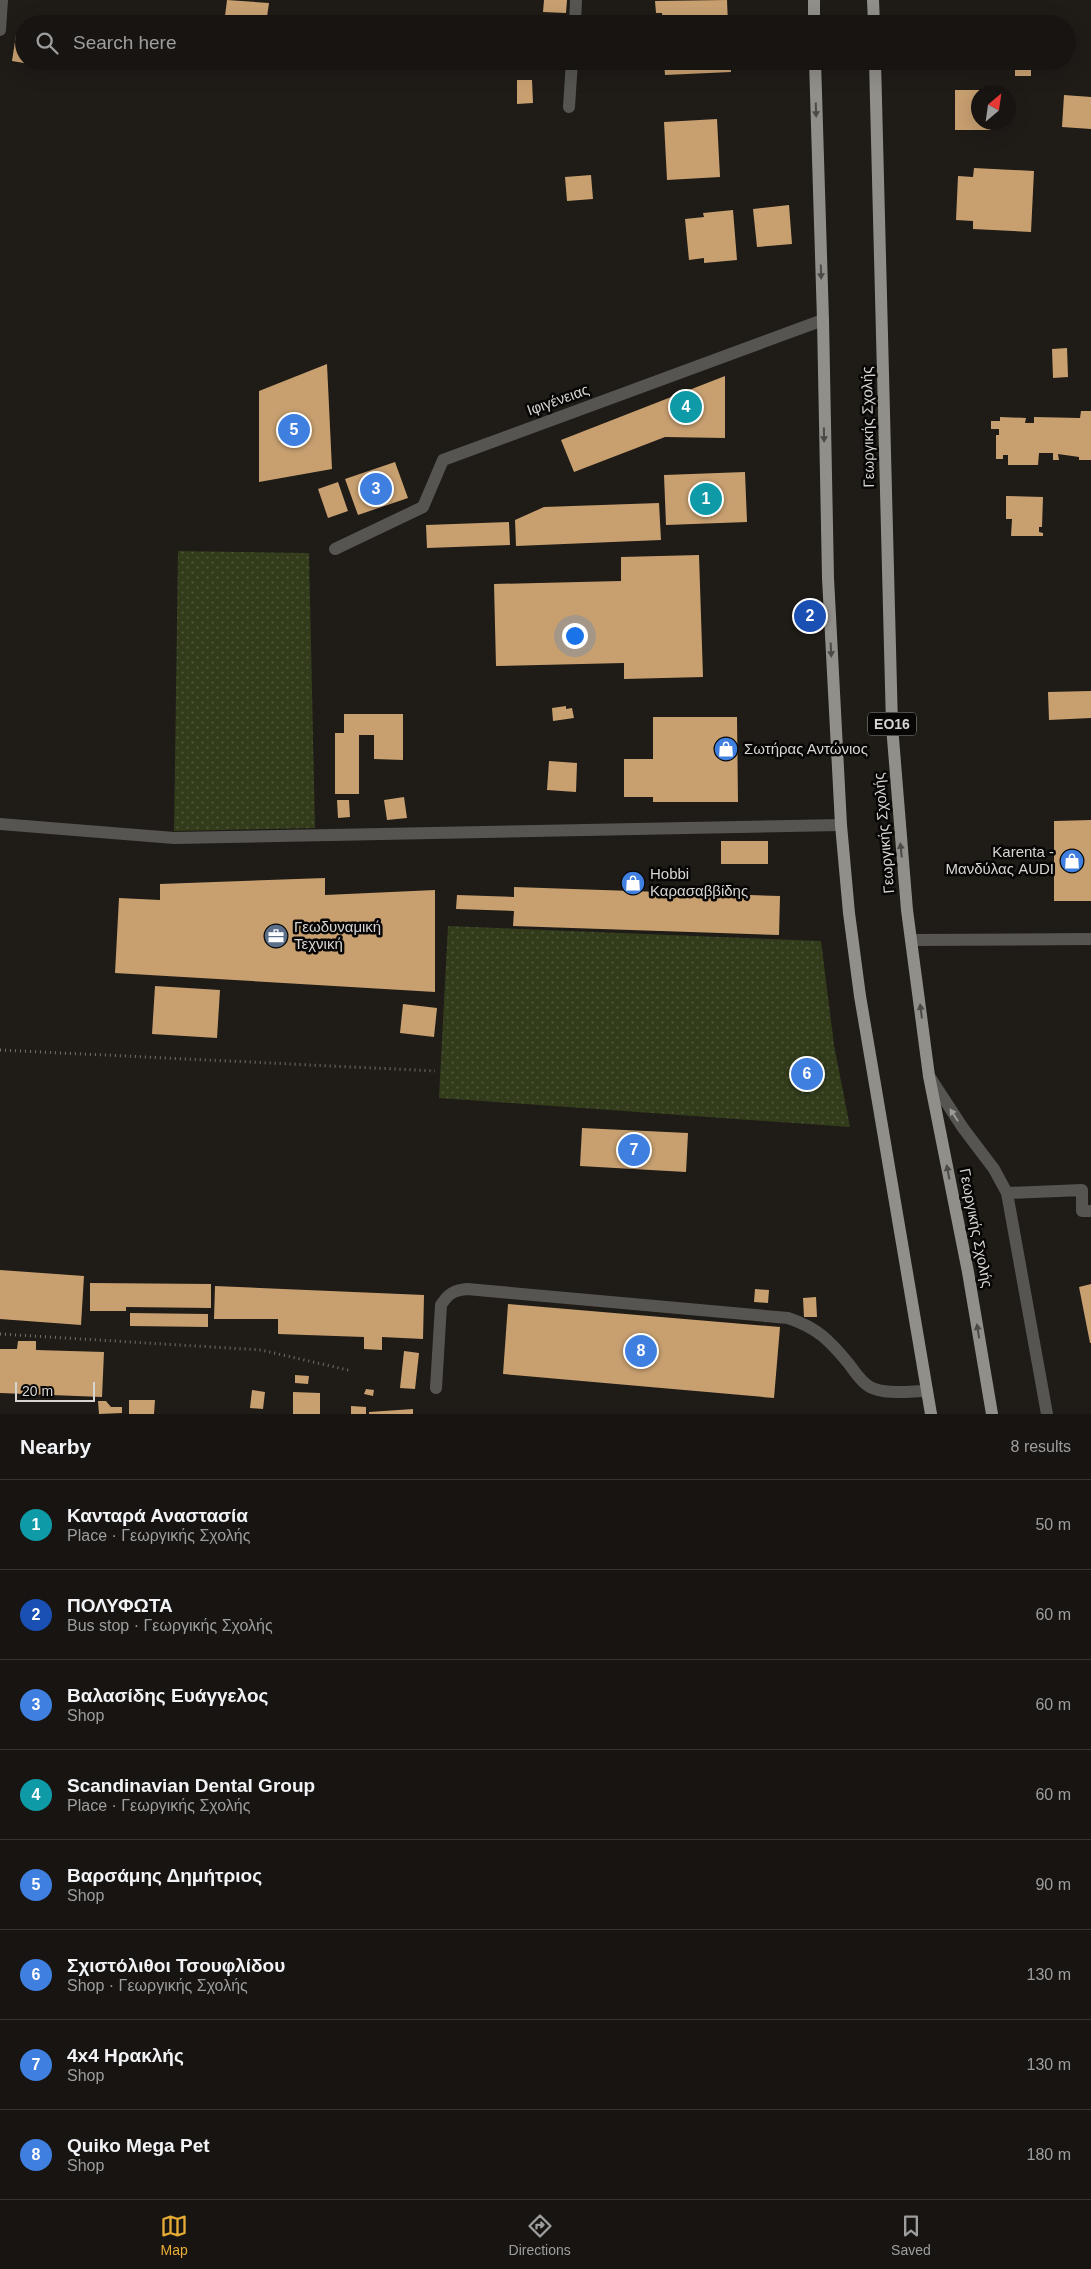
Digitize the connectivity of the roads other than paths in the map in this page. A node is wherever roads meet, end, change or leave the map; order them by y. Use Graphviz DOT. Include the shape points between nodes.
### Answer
graph roads {
  1 [pos="2,0"];
  2 [pos="576,0"];
  3 [pos="814,0"];
  4 [pos="874,0"];
  5 [pos="575,15"];
  6 [pos="814,15"];
  7 [pos="874,15"];
  8 [pos="0,30"];
  9 [pos="571,70"];
  10 [pos="815,70"];
  11 [pos="875,70"];
  12 [pos="569,107"];
  13 [pos="823,320"];
  14 [pos="335,549"];
  15 [pos="0,824"];
  16 [pos="841,825"];
  17 [pos="1091,939"];
  18 [pos="912,940"];
  19 [pos="929,1076"];
  20 [pos="1007,1192"];
  21 [pos="1091,1212"];
  22 [pos="436,1388"];
  23 [pos="928,1391"];
  24 [pos="931,1414"];
  25 [pos="992,1414"];
  26 [pos="1047,1414"];
  1 -- 8 [label="street"];
  2 -- 5 [label="street"];
  3 -- 6 [label="main road"];
  4 -- 7 [label="main road"];
  9 -- 12 [label="street"];
  10 -- 13 [label="main road, one-way"];
  18 -- 11 [label="main road, Γεωργικής Σχολής / ΕΟ16, one-way" via="898,824 892,726"];
  13 -- 14 [label="street, Ιφιγένειας" via="443,460 423,508"];
  13 -- 16 [label="main road, one-way" via="828,578"];
  15 -- 16 [label="street" via="174,838"];
  16 -- 23 [label="main road" via="860,996"];
  17 -- 18 [label="street"];
  19 -- 18 [label="main road, Γεωργικής Σχολής / ΕΟ16, one-way"];
  20 -- 19 [label="street, one-way"];
  25 -- 19 [label="main road, Γεωργικής Σχολής / ΕΟ16, one-way"];
  20 -- 21 [label="street" via="1082,1190 1082,1211"];
  20 -- 26 [label="street"];
  22 -- 23 [label="street" via="441,1305 452,1293 467,1289 788,1318 822,1334 870,1387"];
  23 -- 24 [label="main road"];
}
